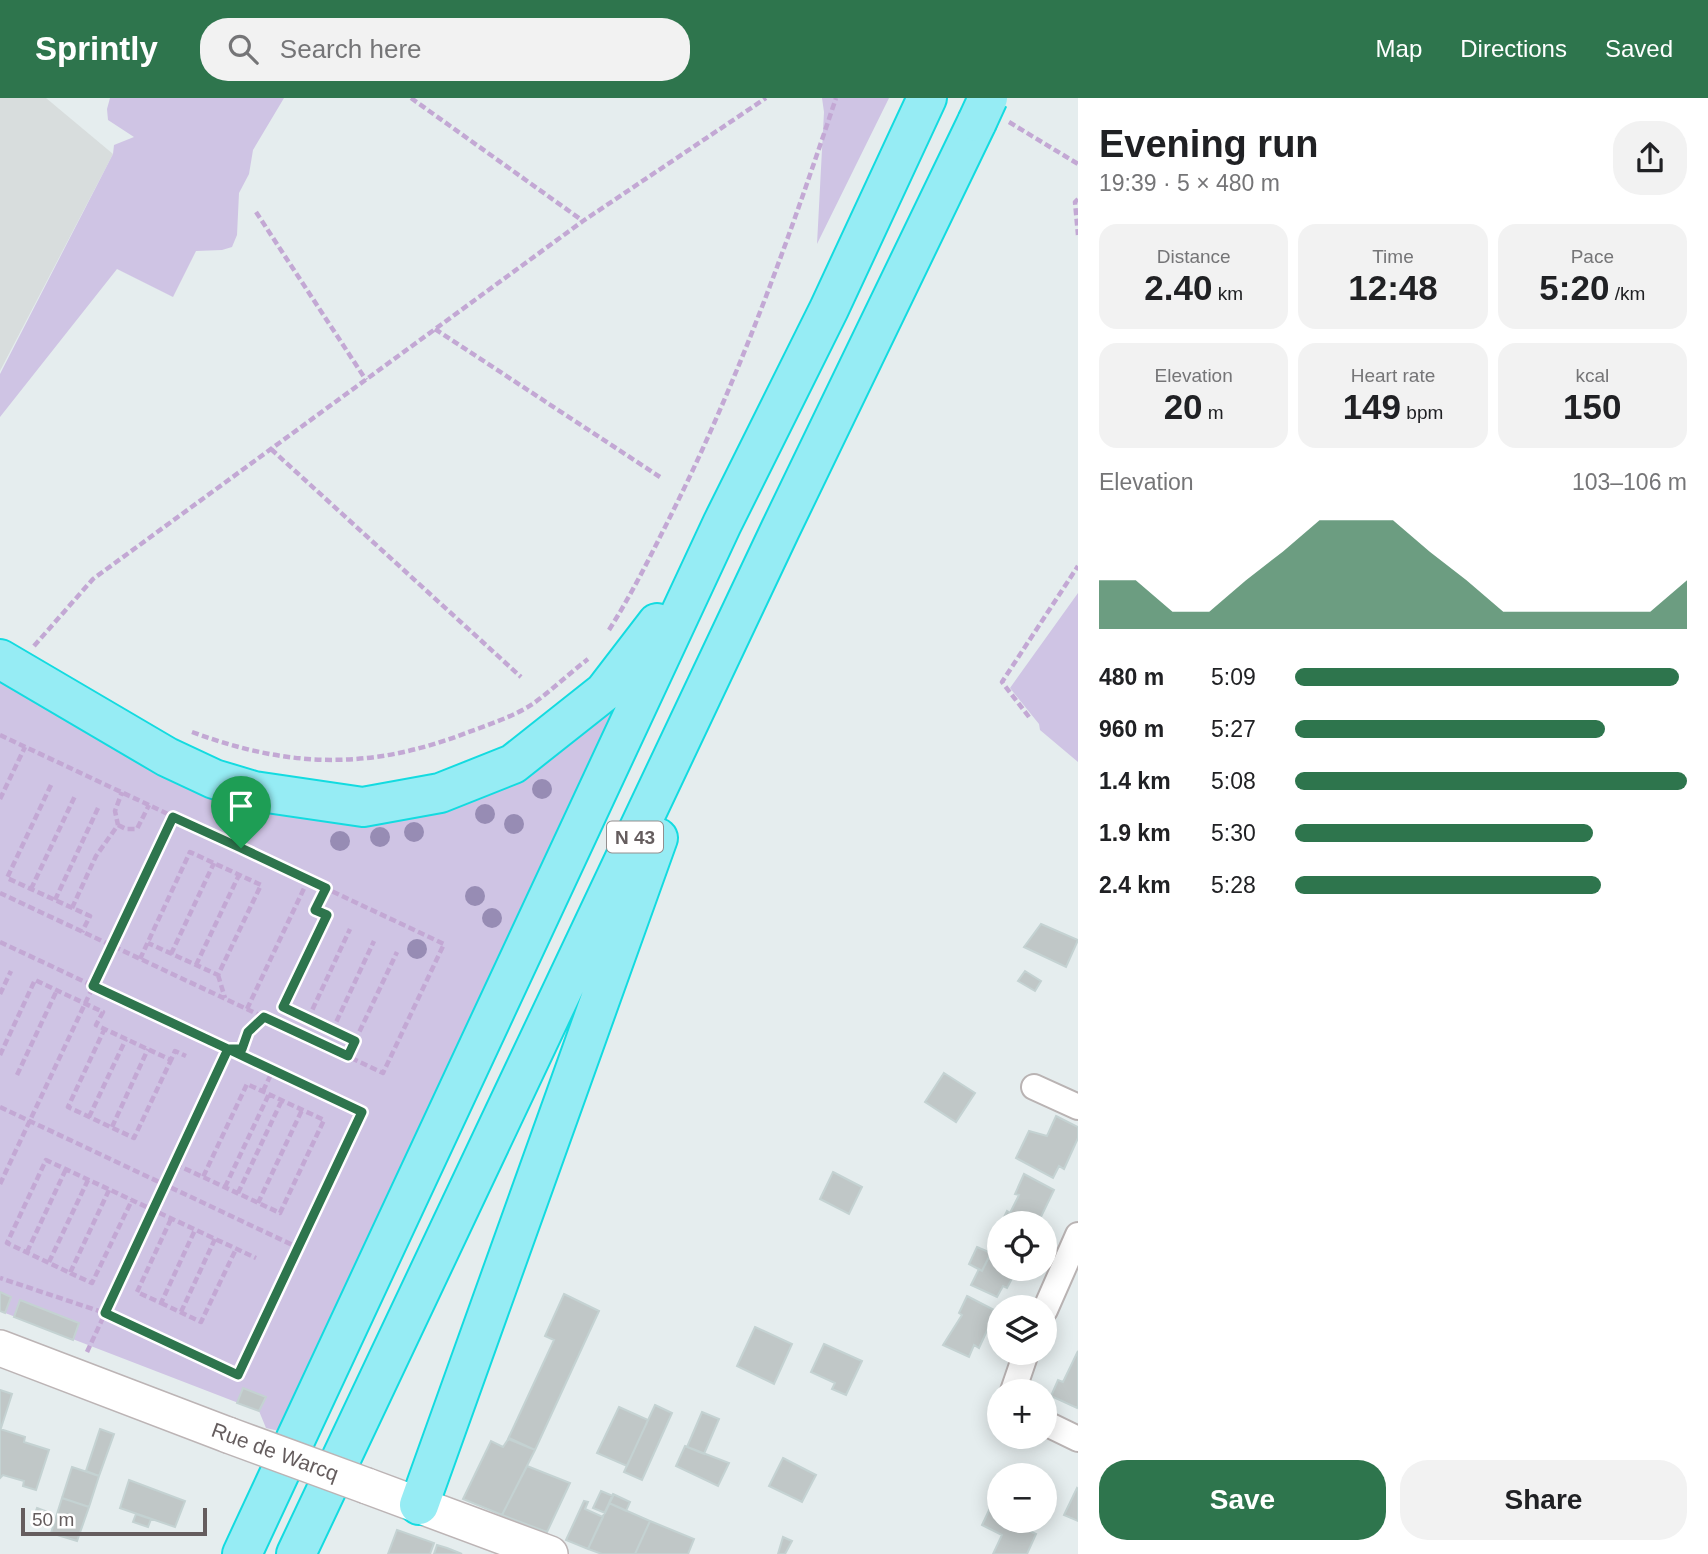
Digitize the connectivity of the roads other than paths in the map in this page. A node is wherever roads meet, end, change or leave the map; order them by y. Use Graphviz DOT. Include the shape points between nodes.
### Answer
graph roads {
  1 [pos="926,100"];
  2 [pos="990,113"];
  3 [pos="902,149"];
  4 [pos="780,530"];
  5 [pos="15,655"];
  6 [pos="1034,1087"];
  7 [pos="1078,1107"];
  8 [pos="1078,1236"];
  9 [pos="1052,1295"];
  10 [pos="0,1348"];
  11 [pos="1057,1429"];
  12 [pos="1078,1439"];
  13 [pos="419,1505"];
  14 [pos="242,1554"];
  15 [pos="296,1554"];
  16 [pos="550,1554"];
  1 -- 3 [label="highway, N 43"];
  2 -- 4 [label="highway, N 43"];
  3 -- 5 [label="highway" via="815,302 654,629 604,692 513,764 440,793 363,807 254,791 167,757"];
  3 -- 14 [label="highway, N 43" via="580,825"];
  4 -- 13 [label="highway" via="682,771"];
  4 -- 15 [label="highway, N 43"];
  6 -- 7 [label="street"];
  8 -- 9 [label="street"];
  10 -- 13 [label="main road, Rue de Warcq, bridge"];
  11 -- 12 [label="street"];
  13 -- 16 [label="main road, Rue de Warcq"];
}
